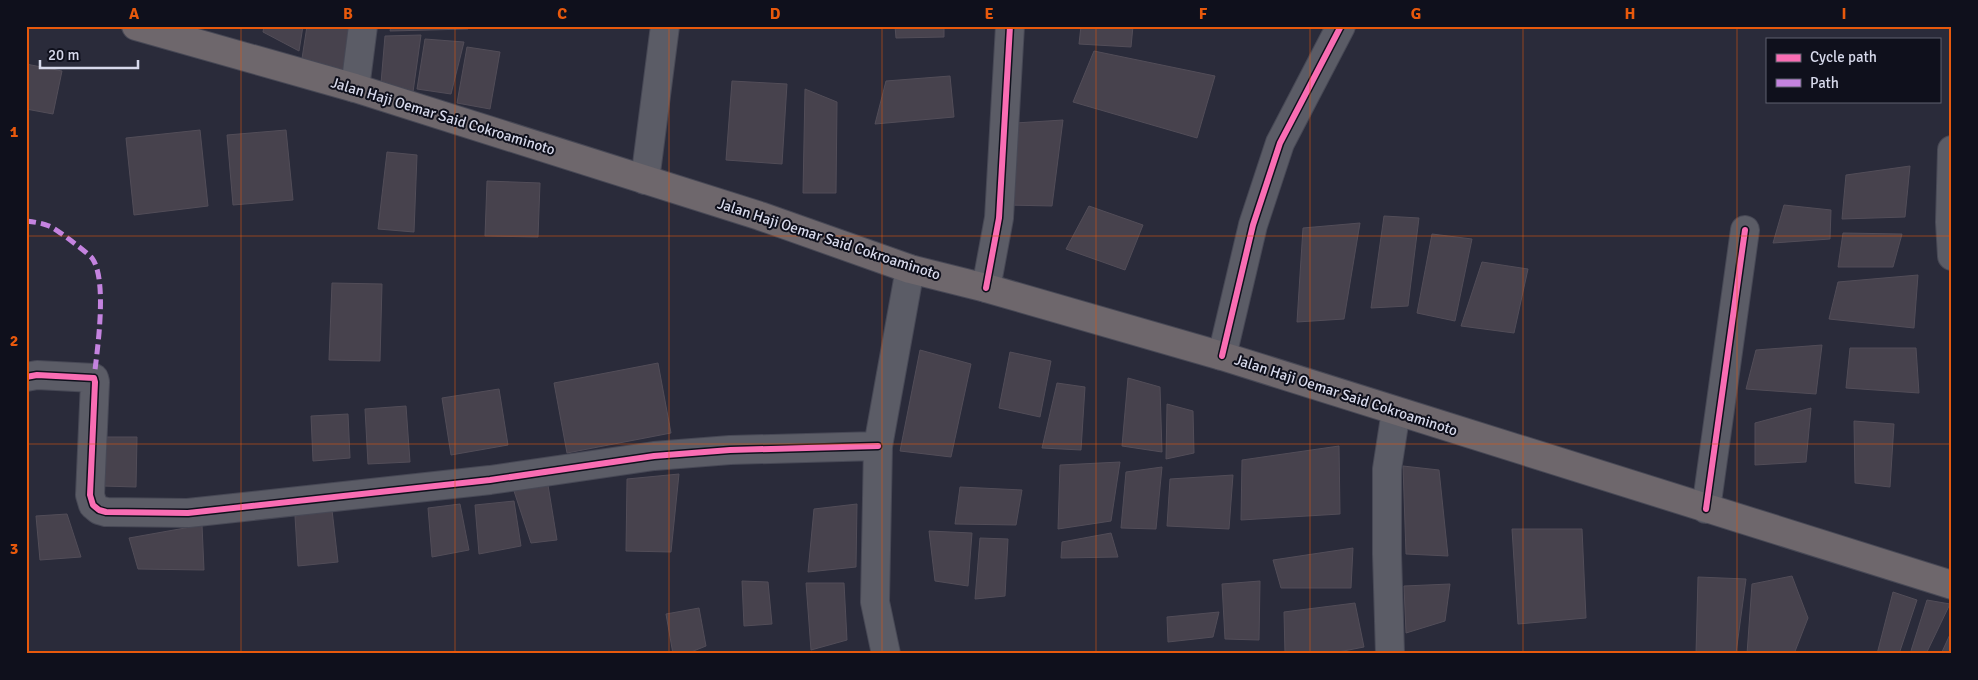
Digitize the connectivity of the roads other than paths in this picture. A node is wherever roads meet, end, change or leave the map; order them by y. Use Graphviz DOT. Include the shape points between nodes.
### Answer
graph roads {
  1 [pos="363,26"];
  2 [pos="665,26"];
  3 [pos="1010,26"];
  4 [pos="1340,26"];
  5 [pos="153,29"];
  6 [pos="355,88"];
  7 [pos="1952,150"];
  8 [pos="645,180"];
  9 [pos="1746,230"];
  10 [pos="1952,256"];
  11 [pos="910,269"];
  12 [pos="986,288"];
  13 [pos="1222,356"];
  14 [pos="26,377"];
  15 [pos="1396,411"];
  16 [pos="878,446"];
  17 [pos="1706,509"];
  18 [pos="1952,585"];
  19 [pos="886,654"];
  20 [pos="1390,654"];
  1 -- 6 [label="street"];
  2 -- 8 [label="street"];
  3 -- 12 [label="street" via="999,218"];
  4 -- 13 [label="street" via="1280,143 1253,225"];
  5 -- 6 [label="highway, Jalan Haji Oemar Said Cokroaminoto"];
  6 -- 8 [label="highway, Jalan Haji Oemar Said Cokroaminoto"];
  7 -- 10 [label="street"];
  8 -- 11 [label="highway, Jalan Haji Oemar Said Cokroaminoto"];
  9 -- 17 [label="street"];
  11 -- 12 [label="highway, Jalan Haji Oemar Said Cokroaminoto"];
  11 -- 16 [label="street"];
  12 -- 13 [label="highway, Jalan Haji Oemar Said Cokroaminoto"];
  13 -- 15 [label="highway, Jalan Haji Oemar Said Cokroaminoto"];
  14 -- 16 [label="street" via="38,374 94,378 90,495 93,505 99,510 117,513 188,513 490,480 654,456 730,450"];
  15 -- 17 [label="highway, Jalan Haji Oemar Said Cokroaminoto"];
  15 -- 20 [label="street" via="1387,469"];
  16 -- 19 [label="street" via="875,602"];
  17 -- 18 [label="highway, Jalan Haji Oemar Said Cokroaminoto"];
}
